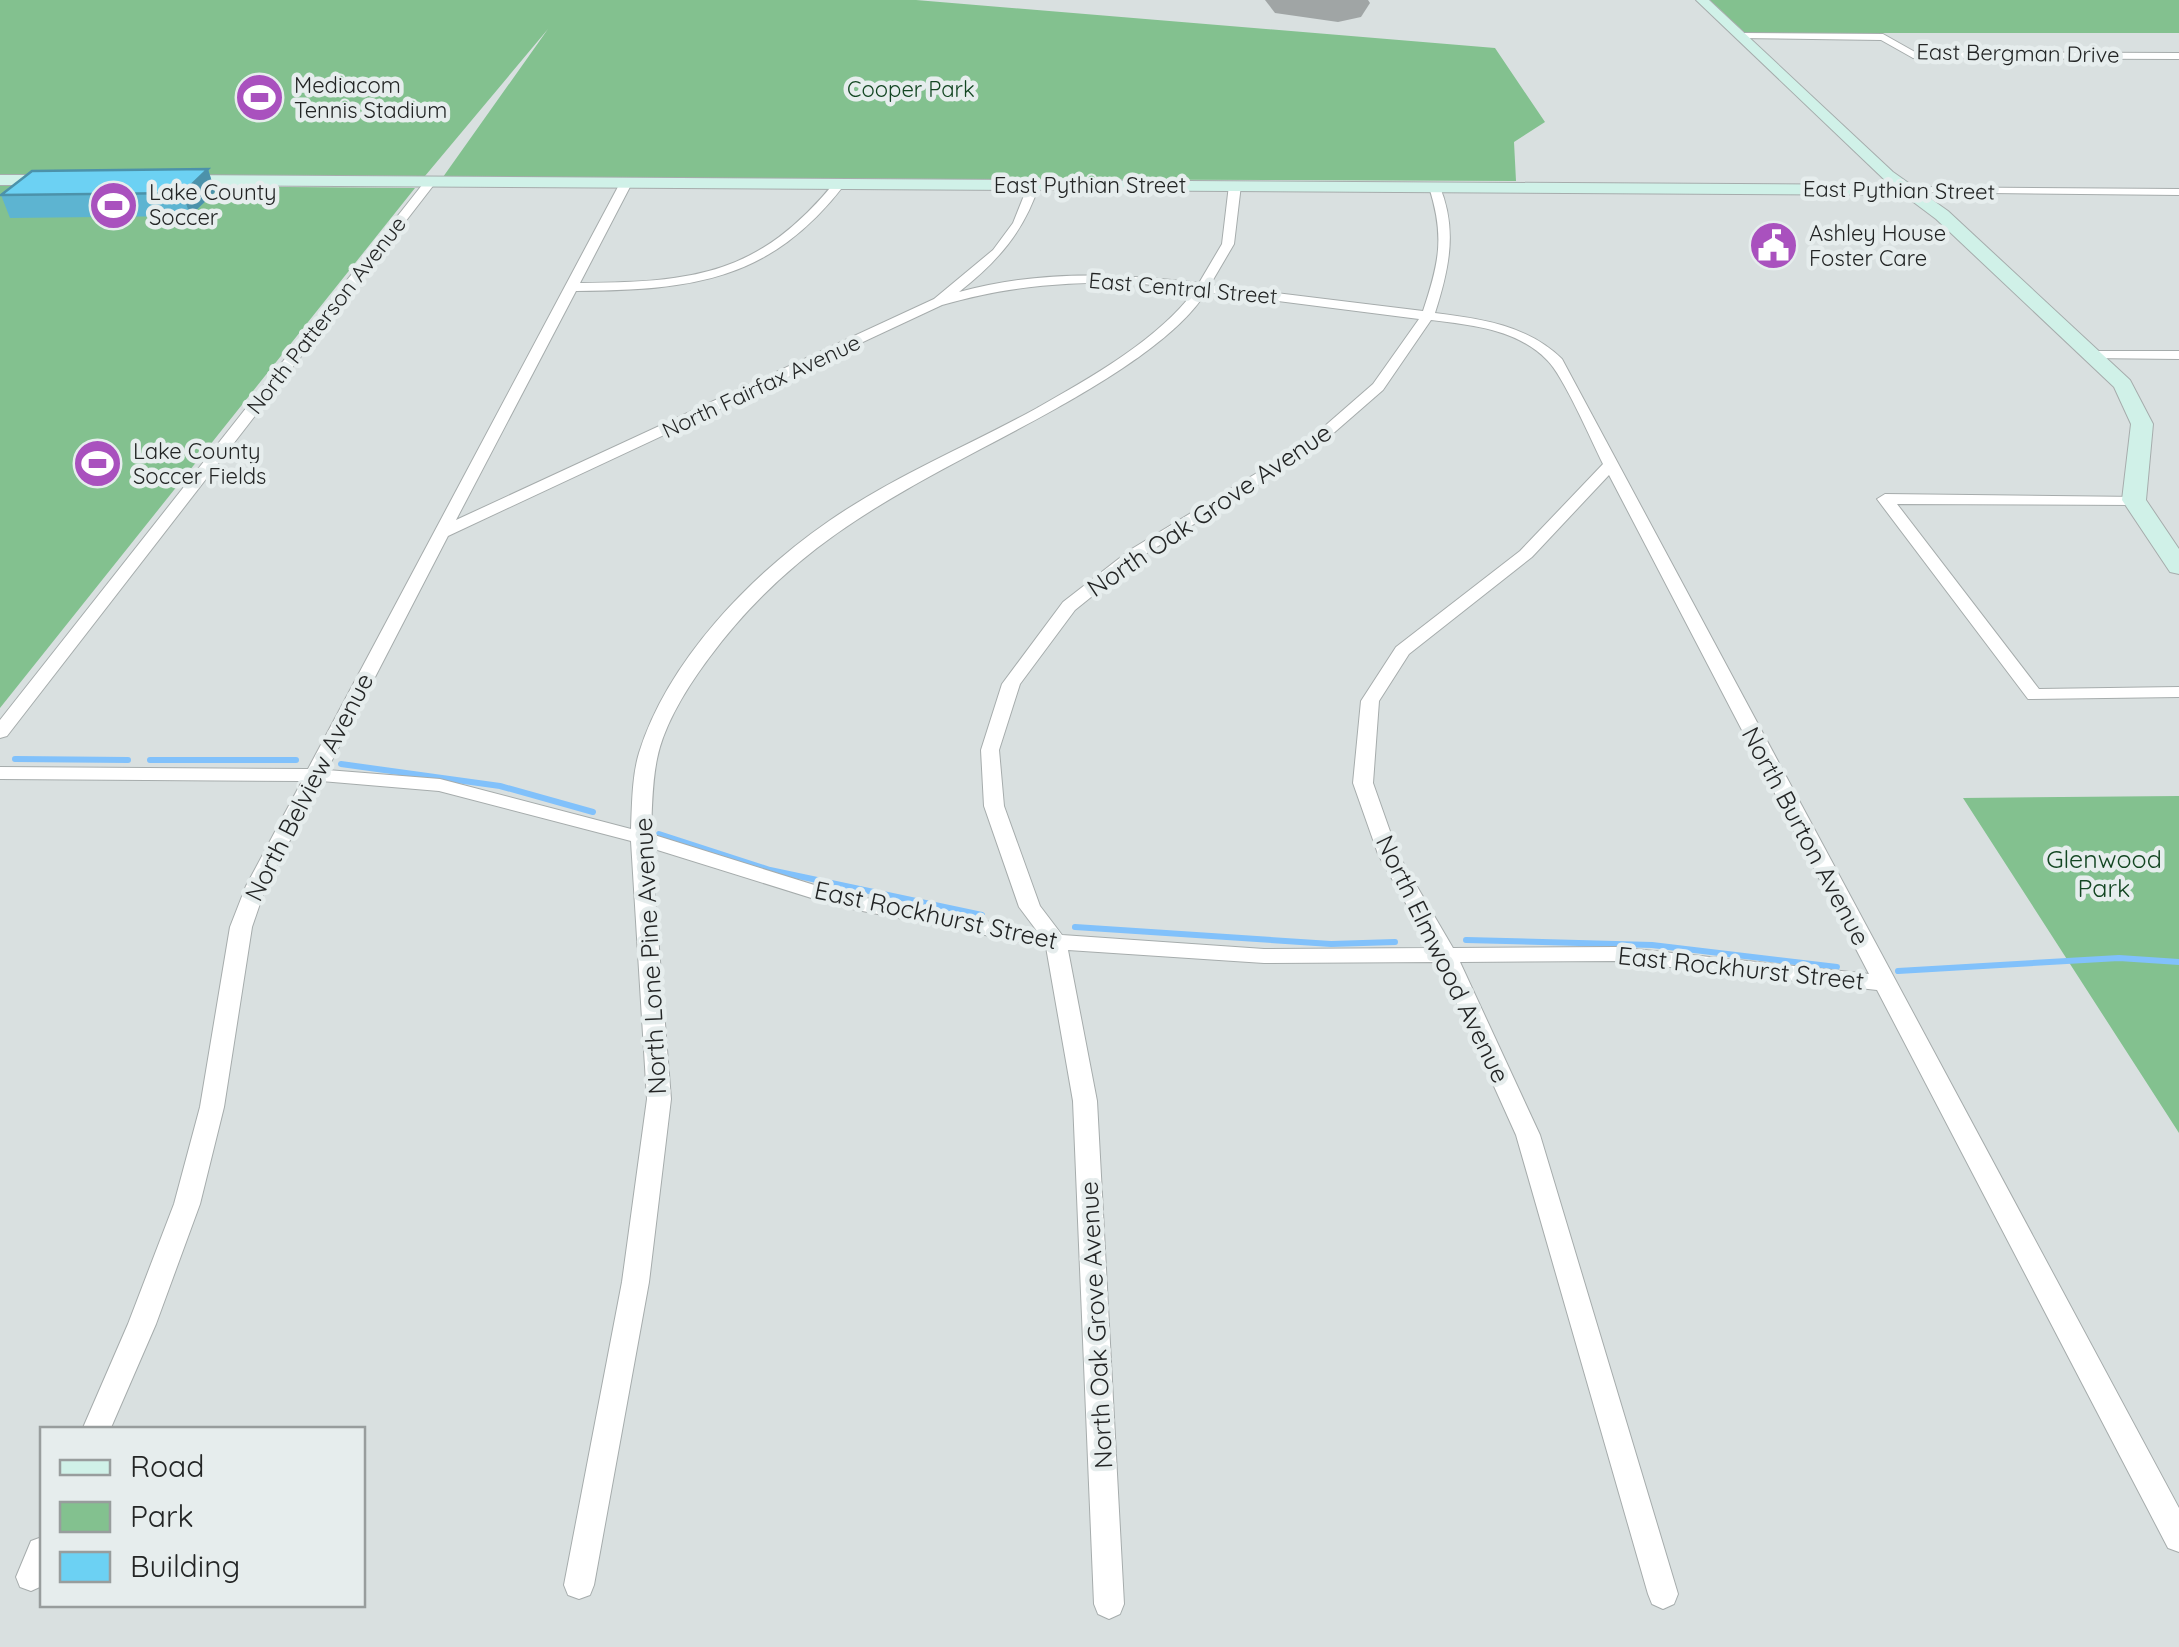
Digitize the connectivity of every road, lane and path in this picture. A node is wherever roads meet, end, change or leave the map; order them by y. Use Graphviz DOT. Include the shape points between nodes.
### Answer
graph roads {
  1 [pos="1702,0"];
  2 [pos="1740,36"];
  3 [pos="2179,56"];
  4 [pos="0,180"];
  5 [pos="80,180"];
  6 [pos="160,180"];
  7 [pos="430,182"];
  8 [pos="626,183"];
  9 [pos="839,184"];
  10 [pos="1033,185"];
  11 [pos="1235,185"];
  12 [pos="1435,187"];
  13 [pos="1908,190"];
  14 [pos="2179,192"];
  15 [pos="966,281"];
  16 [pos="571,286"];
  17 [pos="995,286"];
  18 [pos="1206,287"];
  19 [pos="938,302"];
  20 [pos="1429,313"];
  21 [pos="2094,355"];
  22 [pos="2179,355"];
  23 [pos="1609,466"];
  24 [pos="1584,492"];
  25 [pos="1626,496"];
  26 [pos="2134,500"];
  27 [pos="442,533"];
  28 [pos="2179,566"];
  29 [pos="2179,692"];
  30 [pos="0,732"];
  31 [pos="0,773"];
  32 [pos="312,774"];
  33 [pos="638,836"];
  34 [pos="1056,942"];
  35 [pos="1445,953"];
  36 [pos="1884,983"];
  37 [pos="97,1427"];
  38 [pos="2179,1538"];
  39 [pos="579,1585"];
  40 [pos="1663,1594"];
  41 [pos="1109,1604"];
  1 -- 2 [label="street"];
  2 -- 3 [label="street, East Bergman Drive" via="1882,38 1913,55"];
  2 -- 13 [label="street"];
  4 -- 5 [label="street"];
  6 -- 7 [label="street, East Pythian Street"];
  7 -- 8 [label="street, East Pythian Street"];
  7 -- 30 [label="street, North Patterson Avenue"];
  8 -- 9 [label="street, East Pythian Street"];
  8 -- 16 [label="street, North Belview Avenue"];
  9 -- 10 [label="street, East Pythian Street"];
  9 -- 16 [label="street" via="809,224 747,265 654,286"];
  10 -- 11 [label="street, East Pythian Street"];
  10 -- 15 [label="street, North Fairfax Avenue" via="1025,216"];
  11 -- 12 [label="street, East Pythian Street"];
  11 -- 18 [label="street, North Lone Pine Avenue" via="1238,211 1230,249"];
  12 -- 13 [label="street, East Pythian Street"];
  12 -- 20 [label="street, North Oak Grove Avenue" via="1445,218 1444,266"];
  13 -- 14 [label="street, East Pythian Street"];
  13 -- 21 [label="street"];
  15 -- 17 [label="street"];
  15 -- 19 [label="street, North Fairfax Avenue"];
  16 -- 27 [label="street, North Belview Avenue"];
  17 -- 18 [label="street, East Central Street" via="1126,278"];
  17 -- 19 [label="street, East Central Street"];
  18 -- 20 [label="street, East Central Street"];
  18 -- 33 [label="street, North Lone Pine Avenue" via="1161,337 1100,378 917,472 836,523 758,588 695,663 648,753"];
  19 -- 27 [label="street, North Fairfax Avenue"];
  20 -- 23 [label="street, North Burton Avenue" via="1512,332 1556,359"];
  20 -- 34 [label="street, North Oak Grove Avenue" via="1378,387 1308,448 1136,553 1069,606 1011,684 990,750 994,806 1030,907"];
  21 -- 22 [label="street"];
  21 -- 26 [label="street" via="2123,384 2142,424"];
  23 -- 24 [label="street, North Elmwood Avenue"];
  23 -- 25 [label="street, North Burton Avenue"];
  24 -- 25 [label="street"];
  24 -- 35 [label="street, North Elmwood Avenue" via="1526,554 1402,651 1370,701 1363,783 1388,854"];
  25 -- 36 [label="street, North Burton Avenue"];
  26 -- 28 [label="street"];
  26 -- 29 [label="street" via="1885,499 2034,694"];
  27 -- 32 [label="street, North Belview Avenue"];
  31 -- 32 [label="street, East Rockhurst Street"];
  32 -- 33 [label="street, East Rockhurst Street" via="440,785"];
  32 -- 37 [label="street, North Belview Avenue" via="241,927 212,1106 179,1231"];
  33 -- 34 [label="street, East Rockhurst Street" via="837,898"];
  33 -- 39 [label="street, North Lone Pine Avenue" via="660,1091 646,1223"];
  34 -- 35 [label="street, East Rockhurst Street" via="1264,956"];
  34 -- 41 [label="street, North Oak Grove Avenue" via="1086,1101"];
  35 -- 36 [label="street, East Rockhurst Street" via="1616,954"];
  35 -- 40 [label="street, North Elmwood Avenue" via="1528,1135"];
  36 -- 38 [label="street, North Burton Avenue"];
}
